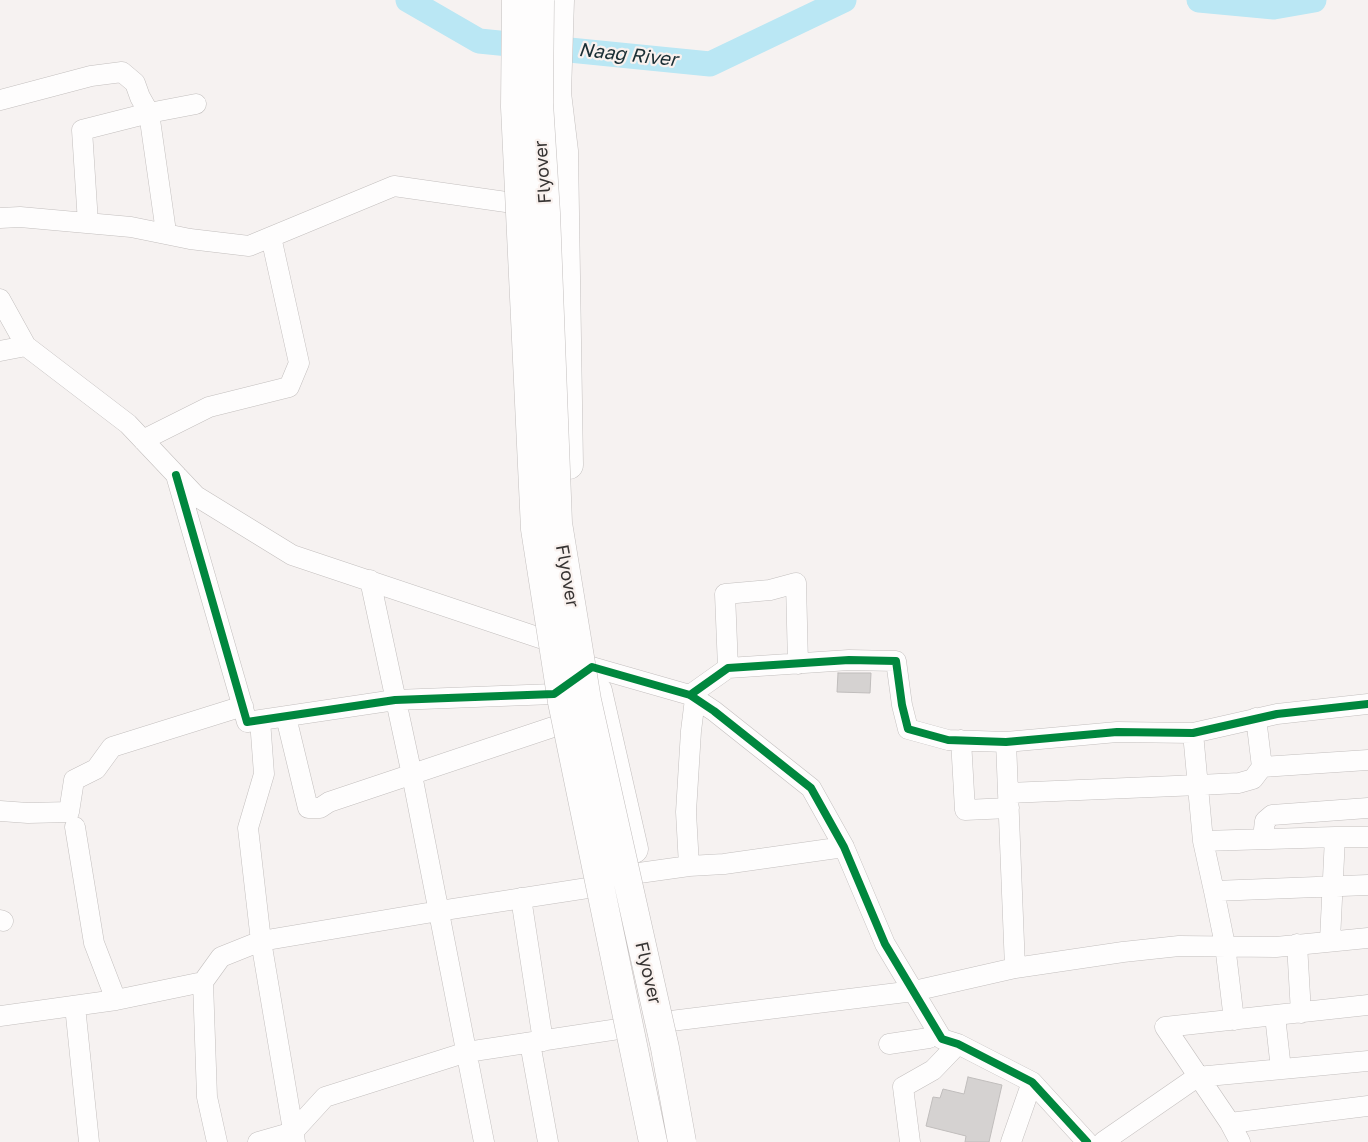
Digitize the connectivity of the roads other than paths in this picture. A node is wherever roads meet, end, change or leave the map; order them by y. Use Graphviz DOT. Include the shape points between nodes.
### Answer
graph roads {
  1 [pos="505,0"];
  2 [pos="516,0"];
  3 [pos="540,0"];
  4 [pos="560,0"];
  5 [pos="505,92"];
  6 [pos="557,93"];
  7 [pos="0,100"];
  8 [pos="196,104"];
  9 [pos="149,113"];
  10 [pos="513,203"];
  11 [pos="0,218"];
  12 [pos="88,223"];
  13 [pos="166,232"];
  14 [pos="271,237"];
  15 [pos="0,299"];
  16 [pos="26,346"];
  17 [pos="0,351"];
  18 [pos="143,440"];
  19 [pos="176,475"];
  20 [pos="370,580"];
  21 [pos="546,640"];
  22 [pos="798,664"];
  23 [pos="592,667"];
  24 [pos="728,668"];
  25 [pos="554,694"];
  26 [pos="692,697"];
  27 [pos="395,700"];
  28 [pos="1368,704"];
  29 [pos="242,706"];
  30 [pos="286,717"];
  31 [pos="1256,718"];
  32 [pos="260,720"];
  33 [pos="562,724"];
  34 [pos="1193,733"];
  35 [pos="961,740"];
  36 [pos="1006,742"];
  37 [pos="1368,760"];
  38 [pos="1262,767"];
  39 [pos="412,775"];
  40 [pos="1199,785"];
  41 [pos="1008,801"];
  42 [pos="1368,808"];
  43 [pos="0,811"];
  44 [pos="75,826"];
  45 [pos="1368,836"];
  46 [pos="1335,837"];
  47 [pos="1262,838"];
  48 [pos="1203,841"];
  49 [pos="844,847"];
  50 [pos="588,861"];
  51 [pos="637,862"];
  52 [pos="689,866"];
  53 [pos="1368,885"];
  54 [pos="1332,886"];
  55 [pos="594,888"];
  56 [pos="1214,891"];
  57 [pos="521,898"];
  58 [pos="439,911"];
  59 [pos="1368,938"];
  60 [pos="1330,940"];
  61 [pos="261,941"];
  62 [pos="1297,944"];
  63 [pos="1225,945"];
  64 [pos="1015,968"];
  65 [pos="203,982"];
  66 [pos="914,991"];
  67 [pos="116,1000"];
  68 [pos="1368,1005"];
  69 [pos="75,1006"];
  70 [pos="1301,1013"];
  71 [pos="0,1016"];
  72 [pos="1275,1016"];
  73 [pos="1234,1020"];
  74 [pos="671,1021"];
  75 [pos="624,1028"];
  76 [pos="936,1029"];
  77 [pos="537,1042"];
  78 [pos="889,1044"];
  79 [pos="958,1044"];
  80 [pos="467,1052"];
  81 [pos="1368,1061"];
  82 [pos="1281,1069"];
  83 [pos="1197,1077"];
  84 [pos="1032,1082"];
  85 [pos="1368,1106"];
  86 [pos="1230,1123"];
  87 [pos="294,1137"];
  88 [pos="89,1142"];
  89 [pos="217,1142"];
  90 [pos="258,1142"];
  91 [pos="484,1142"];
  92 [pos="548,1142"];
  93 [pos="646,1142"];
  94 [pos="653,1142"];
  95 [pos="682,1142"];
  96 [pos="690,1142"];
  97 [pos="910,1142"];
  98 [pos="1011,1142"];
  99 [pos="1088,1142"];
  100 [pos="1104,1142"];
  101 [pos="1240,1142"];
  1 -- 5 [label="highway"];
  2 -- 94 [label="highway, Flyover, bridge" via="515,107 535,529 562,702"];
  3 -- 95 [label="highway, Flyover, bridge" via="538,103 546,213 558,523 587,700 665,1048"];
  4 -- 6 [label="highway"];
  5 -- 6 [label="highway"];
  5 -- 10 [label="highway"];
  6 -- 23 [label="highway" via="564,151 570,512 575,583"];
  7 -- 9 [label="street" via="92,76 122,72 135,83"];
  8 -- 9 [label="street"];
  9 -- 12 [label="street" via="82,130"];
  9 -- 13 [label="street"];
  10 -- 14 [label="street" via="394,186"];
  10 -- 21 [label="highway" via="521,288 530,530 538,615"];
  11 -- 12 [label="street"];
  12 -- 13 [label="street"];
  13 -- 14 [label="street" via="190,239 249,246"];
  14 -- 18 [label="street" via="300,363 289,388 209,407"];
  15 -- 16 [label="street"];
  16 -- 17 [label="street"];
  16 -- 18 [label="street" via="128,424"];
  18 -- 19 [label="street"];
  19 -- 20 [label="street" via="196,496 292,556"];
  19 -- 29 [label="street"];
  20 -- 21 [label="street"];
  20 -- 27 [label="street"];
  21 -- 25 [label="highway"];
  22 -- 24 [label="street"];
  22 -- 24 [label="street" via="796,583 770,590 725,594"];
  22 -- 35 [label="street" via="896,661 908,728 948,740"];
  23 -- 25 [label="street"];
  23 -- 26 [label="street"];
  23 -- 51 [label="highway"];
  24 -- 26 [label="street"];
  25 -- 27 [label="street"];
  25 -- 33 [label="highway"];
  26 -- 49 [label="street" via="811,788"];
  26 -- 52 [label="street" via="686,812"];
  27 -- 30 [label="street"];
  27 -- 39 [label="street"];
  28 -- 31 [label="street"];
  29 -- 32 [label="street" via="247,722"];
  29 -- 43 [label="street" via="112,747 96,769 74,780 68,812"];
  30 -- 32 [label="street"];
  30 -- 39 [label="street" via="308,808 320,808 329,802"];
  31 -- 34 [label="street"];
  31 -- 38 [label="street"];
  32 -- 61 [label="street" via="264,774 248,828"];
  33 -- 39 [label="street"];
  33 -- 50 [label="highway"];
  34 -- 36 [label="street" via="1118,732"];
  34 -- 40 [label="street"];
  35 -- 36 [label="street"];
  35 -- 41 [label="street" via="965,810"];
  36 -- 41 [label="street"];
  37 -- 38 [label="street"];
  38 -- 40 [label="street" via="1253,779 1246,781"];
  39 -- 58 [label="street"];
  40 -- 41 [label="street"];
  40 -- 48 [label="street"];
  41 -- 64 [label="street"];
  42 -- 47 [label="street" via="1272,815 1265,821"];
  44 -- 67 [label="street" via="94,943"];
  45 -- 46 [label="street"];
  46 -- 47 [label="street"];
  46 -- 54 [label="street"];
  47 -- 48 [label="street"];
  48 -- 56 [label="street"];
  49 -- 52 [label="street"];
  49 -- 66 [label="street" via="885,944"];
  50 -- 51 [label="highway"];
  50 -- 55 [label="highway"];
  51 -- 52 [label="street"];
  51 -- 74 [label="highway"];
  53 -- 54 [label="street"];
  54 -- 56 [label="street"];
  54 -- 60 [label="street"];
  55 -- 57 [label="street"];
  55 -- 75 [label="highway"];
  56 -- 63 [label="street"];
  57 -- 58 [label="street"];
  57 -- 77 [label="street"];
  58 -- 61 [label="street"];
  58 -- 80 [label="street"];
  59 -- 60 [label="street"];
  60 -- 62 [label="street"];
  61 -- 65 [label="street" via="221,957"];
  61 -- 87 [label="street"];
  62 -- 63 [label="street" via="1276,947"];
  62 -- 70 [label="street"];
  63 -- 64 [label="street" via="1178,946"];
  63 -- 73 [label="street"];
  64 -- 66 [label="street"];
  65 -- 67 [label="street"];
  65 -- 89 [label="street" via="208,1097"];
  66 -- 74 [label="street"];
  66 -- 76 [label="street"];
  67 -- 69 [label="street"];
  68 -- 70 [label="street"];
  69 -- 71 [label="street"];
  69 -- 88 [label="street"];
  70 -- 72 [label="street"];
  72 -- 73 [label="street"];
  72 -- 82 [label="street"];
  73 -- 83 [label="street" via="1166,1028"];
  74 -- 96 [label="highway"];
  75 -- 77 [label="street"];
  75 -- 93 [label="highway"];
  76 -- 78 [label="street" via="929,1038"];
  76 -- 79 [label="street" via="942,1039"];
  77 -- 80 [label="street"];
  77 -- 92 [label="street"];
  79 -- 84 [label="street"];
  79 -- 97 [label="street" via="933,1070 904,1087"];
  80 -- 87 [label="street" via="326,1097"];
  80 -- 91 [label="street"];
  81 -- 82 [label="street"];
  82 -- 83 [label="street"];
  83 -- 86 [label="street"];
  83 -- 100 [label="street"];
  84 -- 98 [label="street"];
  84 -- 99 [label="street"];
  85 -- 86 [label="street"];
  86 -- 101 [label="street"];
  87 -- 90 [label="street"];
}
